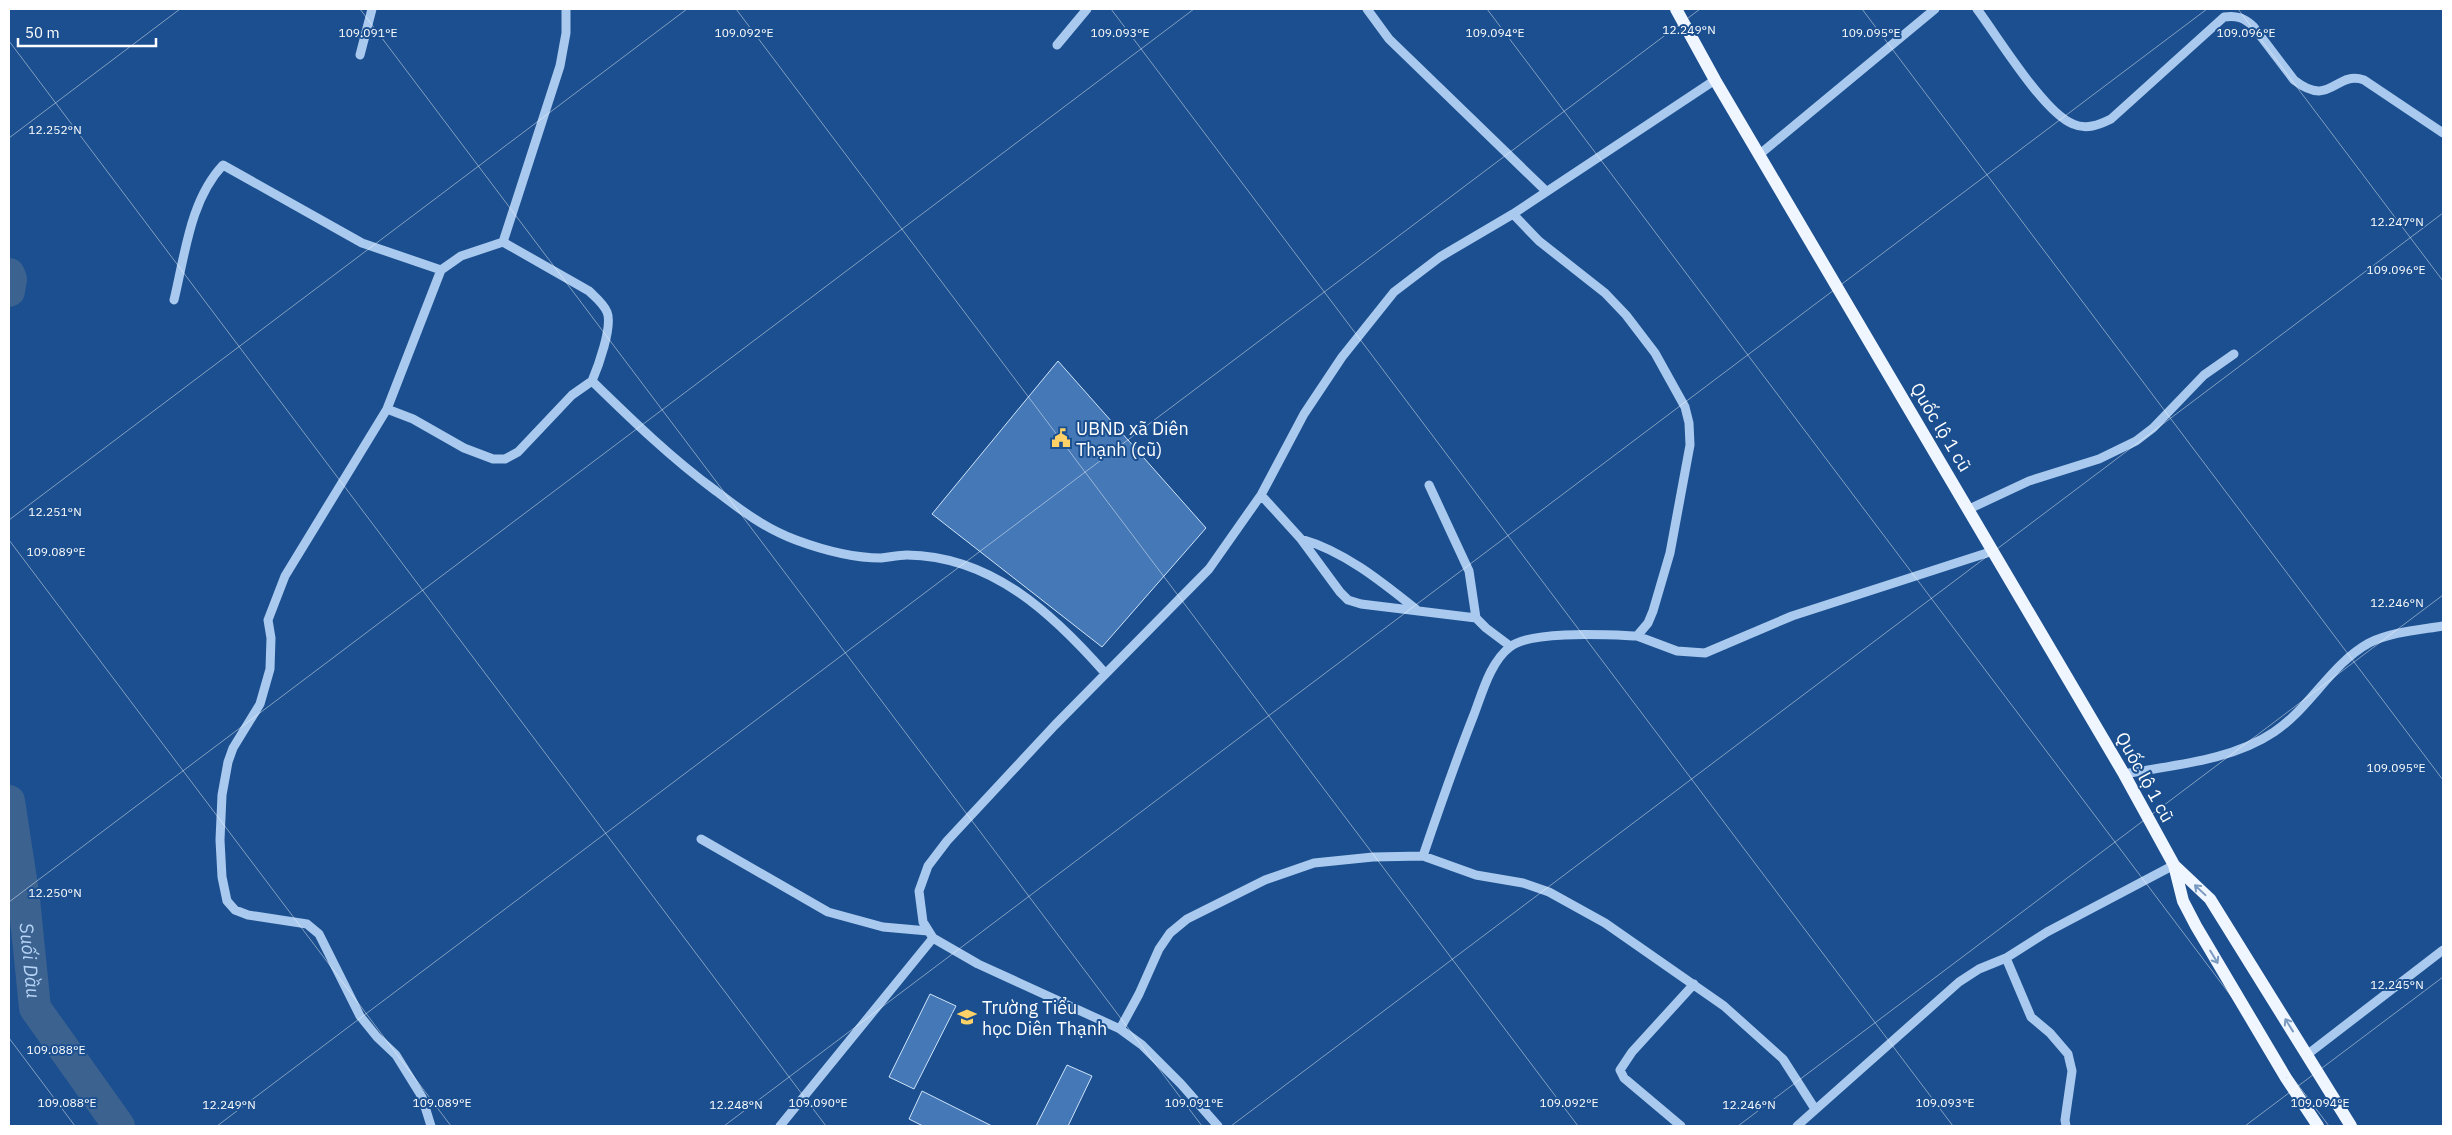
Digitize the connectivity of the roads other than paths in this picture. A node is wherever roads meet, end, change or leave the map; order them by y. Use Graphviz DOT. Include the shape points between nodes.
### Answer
graph roads {
  1 [pos="372,9"];
  2 [pos="566,9"];
  3 [pos="1087,9"];
  4 [pos="1367,9"];
  5 [pos="1676,9"];
  6 [pos="1935,9"];
  7 [pos="1977,9"];
  8 [pos="1057,45"];
  9 [pos="360,55"];
  10 [pos="1715,80"];
  11 [pos="2443,134"];
  12 [pos="1760,154"];
  13 [pos="1546,191"];
  14 [pos="1512,214"];
  15 [pos="503,242"];
  16 [pos="441,270"];
  17 [pos="174,300"];
  18 [pos="2234,354"];
  19 [pos="592,381"];
  20 [pos="387,409"];
  21 [pos="1429,485"];
  22 [pos="1261,495"];
  23 [pos="1969,509"];
  24 [pos="1301,539"];
  25 [pos="1993,551"];
  26 [pos="1418,611"];
  27 [pos="1476,618"];
  28 [pos="2443,626"];
  29 [pos="1637,636"];
  30 [pos="1510,646"];
  31 [pos="1105,673"];
  32 [pos="2124,774"];
  33 [pos="700,838"];
  34 [pos="1423,856"];
  35 [pos="2174,864"];
  36 [pos="930,935"];
  37 [pos="2443,950"];
  38 [pos="2006,958"];
  39 [pos="1694,984"];
  40 [pos="1120,1029"];
  41 [pos="2308,1054"];
  42 [pos="1815,1109"];
  43 [pos="430,1126"];
  44 [pos="780,1126"];
  45 [pos="1218,1126"];
  46 [pos="1681,1126"];
  47 [pos="1797,1126"];
  48 [pos="2066,1126"];
  49 [pos="2316,1126"];
  50 [pos="2351,1126"];
  1 -- 9 [label="street"];
  2 -- 15 [label="street" via="566,33 560,66"];
  3 -- 8 [label="street"];
  4 -- 13 [label="street" via="1389,39"];
  5 -- 10 [label="main road, Quốc lộ 1 cũ"];
  6 -- 12 [label="street"];
  7 -- 11 [label="street" via="2050,109 2075,125 2089,127 2111,119 2224,17 2234,15 2253,26 2294,80 2303,87 2321,92 2356,77"];
  10 -- 12 [label="main road, Quốc lộ 1 cũ"];
  10 -- 13 [label="street"];
  12 -- 23 [label="main road, Quốc lộ 1 cũ"];
  13 -- 14 [label="street"];
  14 -- 22 [label="street" via="1440,257 1389,298 1342,357 1304,414"];
  14 -- 29 [label="street" via="1539,241 1606,293 1626,315 1655,354 1685,407 1690,423 1690,444 1670,553 1653,610"];
  15 -- 16 [label="street" via="461,256"];
  15 -- 19 [label="street" via="589,291 608,314 600,362"];
  16 -- 17 [label="street" via="362,242 223,165 211,178 196,212"];
  16 -- 20 [label="street"];
  18 -- 23 [label="street" via="2204,375 2153,428 2136,441 2099,459 2029,481"];
  19 -- 20 [label="street" via="572,395 518,452 505,459 472,452 413,419"];
  19 -- 31 [label="street" via="674,459 766,527 796,540 842,553 880,558 908,555 936,559 992,576 1047,612"];
  20 -- 43 [label="street" via="285,576 274,601 268,620 270,670 260,704 228,762 222,795 222,877 226,901 235,910 308,924 319,934 360,1016 396,1055 422,1097"];
  21 -- 27 [label="street" via="1469,571"];
  22 -- 24 [label="street"];
  22 -- 31 [label="street" via="1209,569"];
  23 -- 25 [label="main road, Quốc lộ 1 cũ"];
  24 -- 26 [label="street" via="1341,556"];
  24 -- 26 [label="street" via="1348,600"];
  25 -- 29 [label="street" via="1792,616 1706,653 1677,651"];
  25 -- 32 [label="main road, Quốc lộ 1 cũ"];
  26 -- 27 [label="street"];
  27 -- 30 [label="street"];
  28 -- 32 [label="street" via="2394,634 2368,644 2343,664 2299,710 2250,744 2197,761"];
  29 -- 30 [label="street" via="1534,638"];
  30 -- 34 [label="street" via="1488,680 1454,764"];
  31 -- 36 [label="street" via="947,841 928,866 919,891 923,922"];
  32 -- 35 [label="main road, Quốc lộ 1 cũ"];
  33 -- 36 [label="street" via="828,912 882,927"];
  34 -- 39 [label="street" via="1476,875 1523,884 1556,895"];
  34 -- 40 [label="street" via="1314,862 1265,880 1187,919 1170,933 1159,949"];
  35 -- 38 [label="street" via="2047,932"];
  41 -- 35 [label="main road, Quốc lộ 1 cũ, one-way" via="2210,899"];
  35 -- 49 [label="main road, Quốc lộ 1 cũ, one-way" via="2183,901 2196,926"];
  36 -- 40 [label="street" via="978,964"];
  36 -- 44 [label="street"];
  37 -- 41 [label="street"];
  38 -- 42 [label="street" via="1978,969 1959,982"];
  38 -- 48 [label="street" via="2031,1017 2068,1054 2072,1071"];
  39 -- 42 [label="street" via="1724,1006 1783,1059"];
  39 -- 46 [label="street" via="1632,1052 1620,1070 1624,1078"];
  40 -- 45 [label="street" via="1181,1084"];
  41 -- 50 [label="main road, Quốc lộ 1 cũ"];
  42 -- 47 [label="street"];
}
